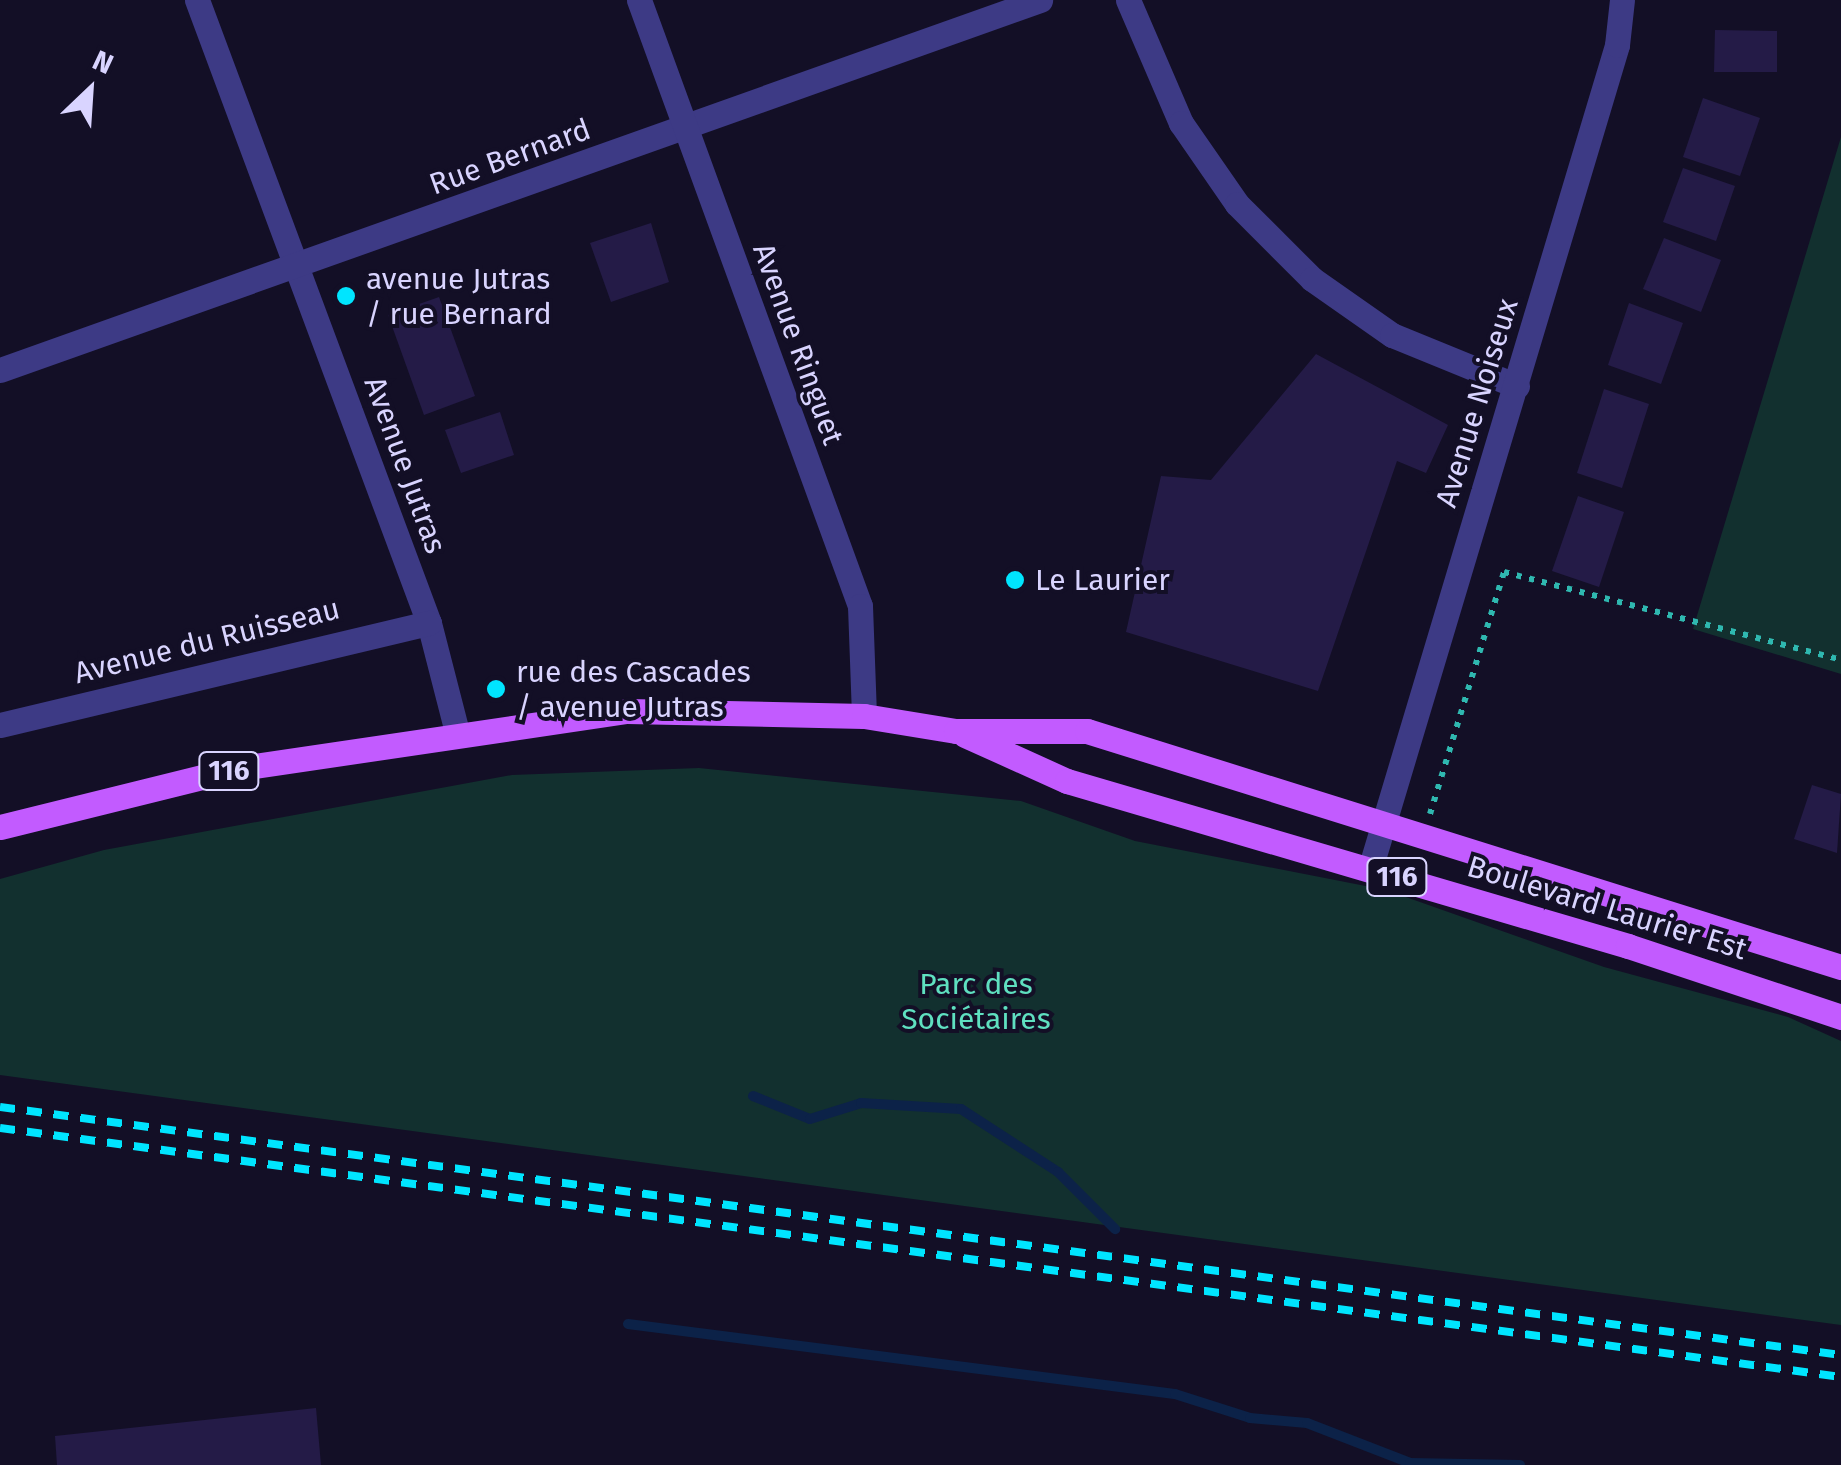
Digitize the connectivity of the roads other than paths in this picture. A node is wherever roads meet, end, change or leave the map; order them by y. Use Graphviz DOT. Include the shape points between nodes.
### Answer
graph roads {
  1 [pos="197,0"];
  2 [pos="640,0"];
  3 [pos="1040,0"];
  4 [pos="1128,0"];
  5 [pos="1622,0"];
  6 [pos="685,128"];
  7 [pos="298,268"];
  8 [pos="0,370"];
  9 [pos="1517,386"];
  10 [pos="429,623"];
  11 [pos="864,716"];
  12 [pos="0,725"];
  13 [pos="956,731"];
  14 [pos="457,732"];
  15 [pos="1384,823"];
  16 [pos="0,827"];
  17 [pos="1370,869"];
  18 [pos="1841,967"];
  19 [pos="1841,1017"];
  1 -- 7 [label="street, Avenue Jutras"];
  2 -- 6 [label="street, Avenue Ringuet"];
  3 -- 6 [label="street, Rue Bernard"];
  4 -- 9 [label="street" via="1181,122 1237,204 1312,279 1392,335"];
  5 -- 9 [label="street, Avenue Noiseux" via="1617,45"];
  6 -- 7 [label="street, Rue Bernard"];
  6 -- 11 [label="street, Avenue Ringuet" via="860,606"];
  7 -- 8 [label="street, Rue Bernard"];
  7 -- 10 [label="street, Avenue Jutras"];
  9 -- 15 [label="street, Avenue Noiseux"];
  10 -- 12 [label="street, Avenue du Ruisseau"];
  10 -- 14 [label="street, Avenue Jutras"];
  11 -- 13 [label="main road, Boulevard Laurier Est / 116"];
  11 -- 14 [label="main road, Boulevard Laurier Est / 116" via="627,712"];
  13 -- 15 [label="main road, Boulevard Laurier Est / 116" via="1088,731"];
  13 -- 17 [label="main road, Boulevard Laurier Est / 116" via="1067,781"];
  14 -- 16 [label="main road, Boulevard Laurier Est / 116" via="234,769"];
  15 -- 17 [label="street, Avenue Noiseux"];
  15 -- 18 [label="main road, Boulevard Laurier Est / 116"];
  17 -- 19 [label="main road, Boulevard Laurier Est / 116"];
}
